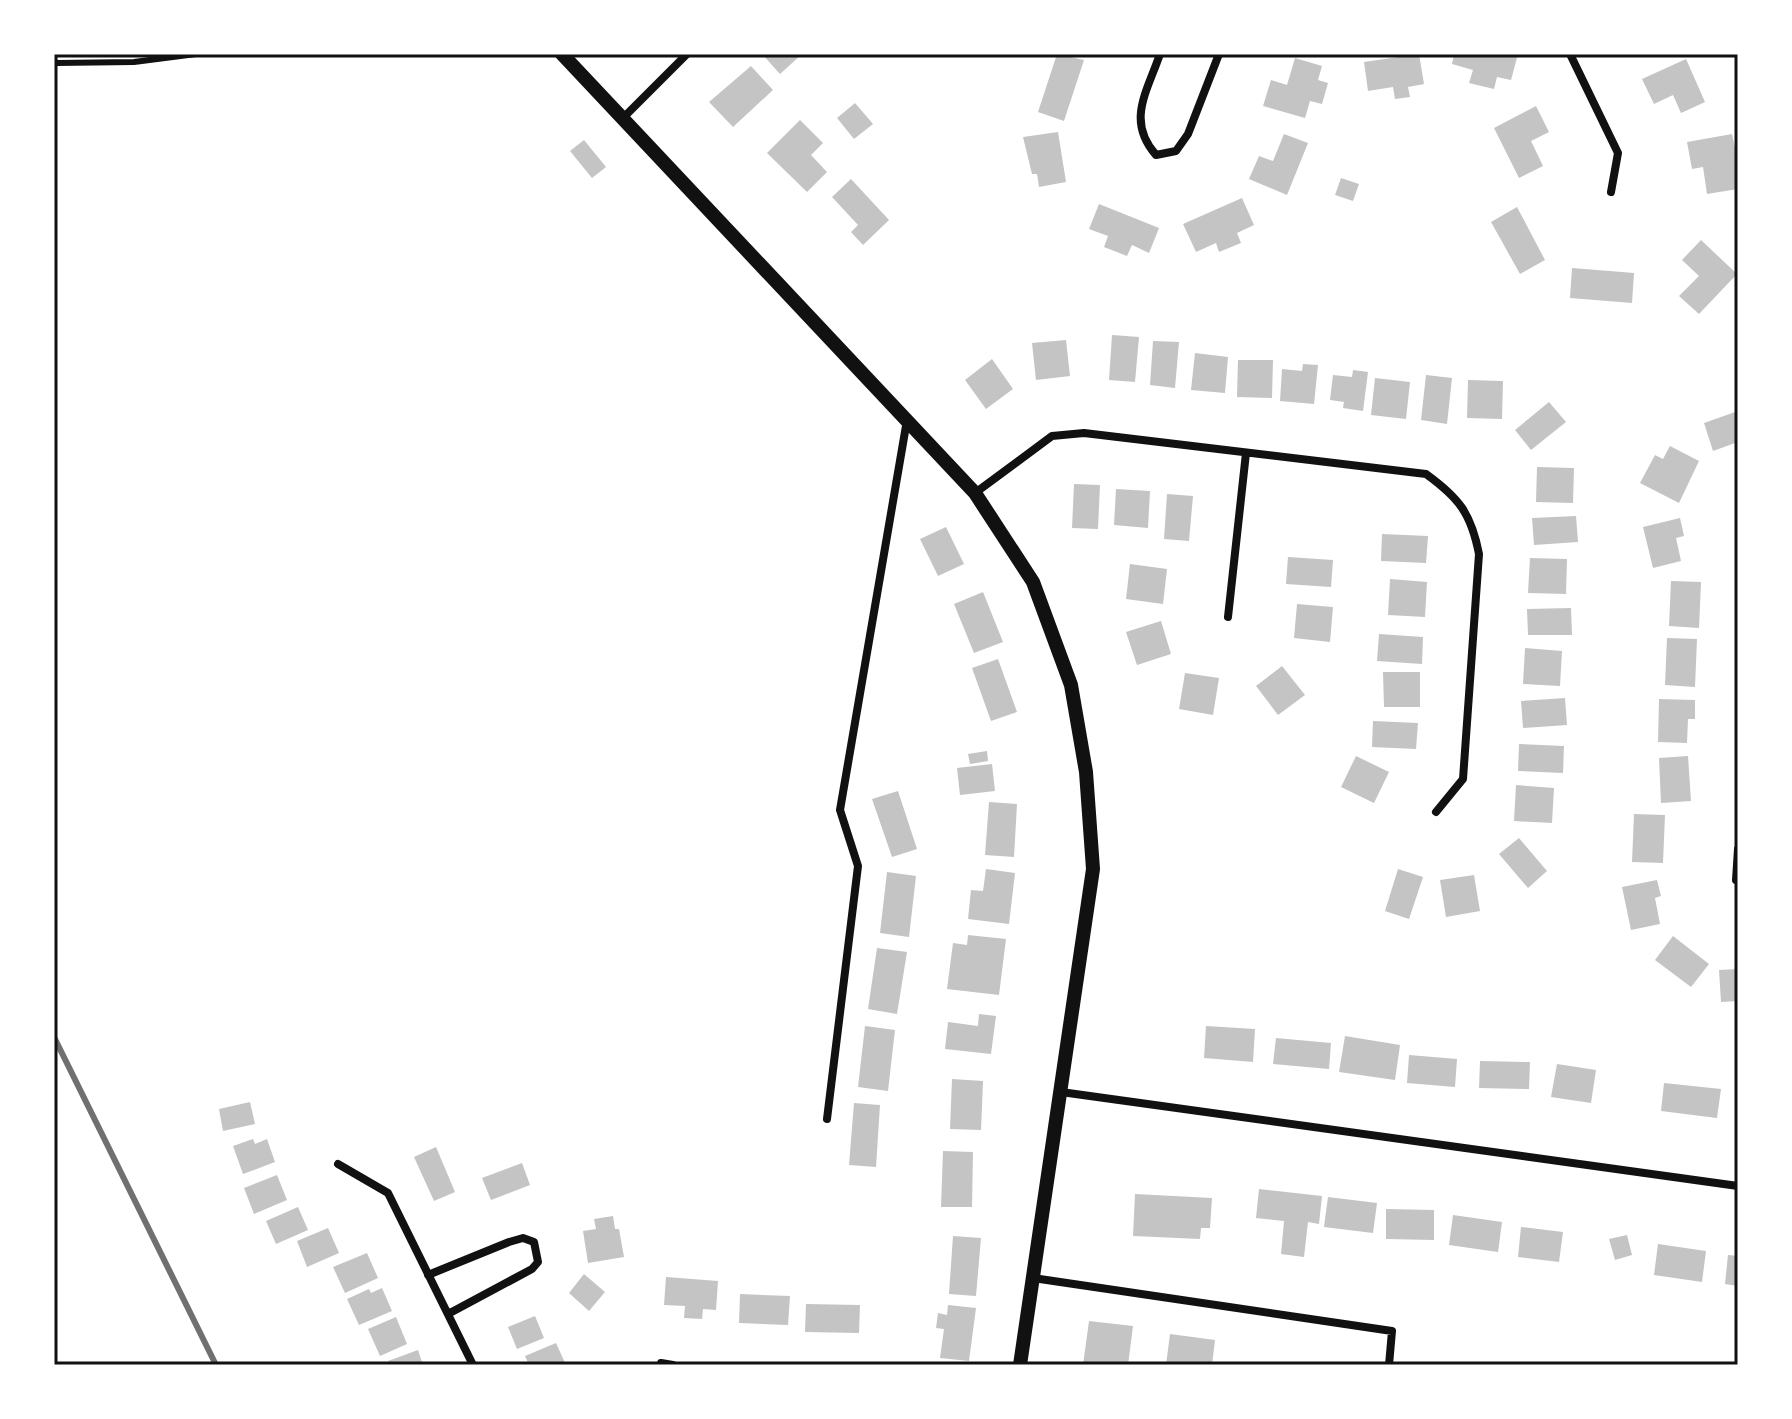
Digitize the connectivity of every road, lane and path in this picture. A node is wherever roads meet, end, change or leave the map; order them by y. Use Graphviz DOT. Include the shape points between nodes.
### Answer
graph roads {
  1 [pos="196,54"];
  2 [pos="562,54"];
  3 [pos="687,54"];
  4 [pos="1160,54"];
  5 [pos="1219,54"];
  6 [pos="1570,54"];
  7 [pos="54,60"];
  8 [pos="623,118"];
  9 [pos="1611,192"];
  10 [pos="908,419"];
  11 [pos="1246,453"];
  12 [pos="975,493"];
  13 [pos="1228,617"];
  14 [pos="1436,812"];
  15 [pos="1738,849"];
  16 [pos="1736,880"];
  17 [pos="1061,1092"];
  18 [pos="827,1119"];
  19 [pos="338,1164"];
  20 [pos="1738,1186"];
  21 [pos="428,1275"];
  22 [pos="1033,1278"];
  23 [pos="448,1314"];
  24 [pos="661,1363"];
  25 [pos="473,1365"];
  26 [pos="673,1365"];
  27 [pos="1020,1365"];
  28 [pos="1389,1365"];
  1 -- 7 [label="lane" via="134,62"];
  2 -- 8 [label="street"];
  3 -- 8 [label="street"];
  4 -- 5 [label="street" via="1139,115 1142,139 1156,155 1176,151 1188,134"];
  6 -- 9 [label="street" via="1618,153"];
  8 -- 10 [label="street"];
  10 -- 12 [label="street"];
  10 -- 18 [label="street" via="840,810 858,866"];
  11 -- 12 [label="street" via="1084,433 1052,436"];
  11 -- 13 [label="street"];
  11 -- 14 [label="street" via="1426,474 1454,494 1474,525 1479,554 1463,779"];
  12 -- 17 [label="street" via="1033,582 1071,685 1086,772 1093,869"];
  15 -- 16 [label="street"];
  17 -- 20 [label="street"];
  17 -- 22 [label="street"];
  19 -- 21 [label="street" via="388,1193"];
  21 -- 23 [label="street"];
  21 -- 23 [label="street" via="509,1242 534,1242 538,1262 532,1269"];
  22 -- 27 [label="street"];
  22 -- 28 [label="street" via="1392,1331"];
  23 -- 25 [label="street"];
  24 -- 26 [label="street"];
}
